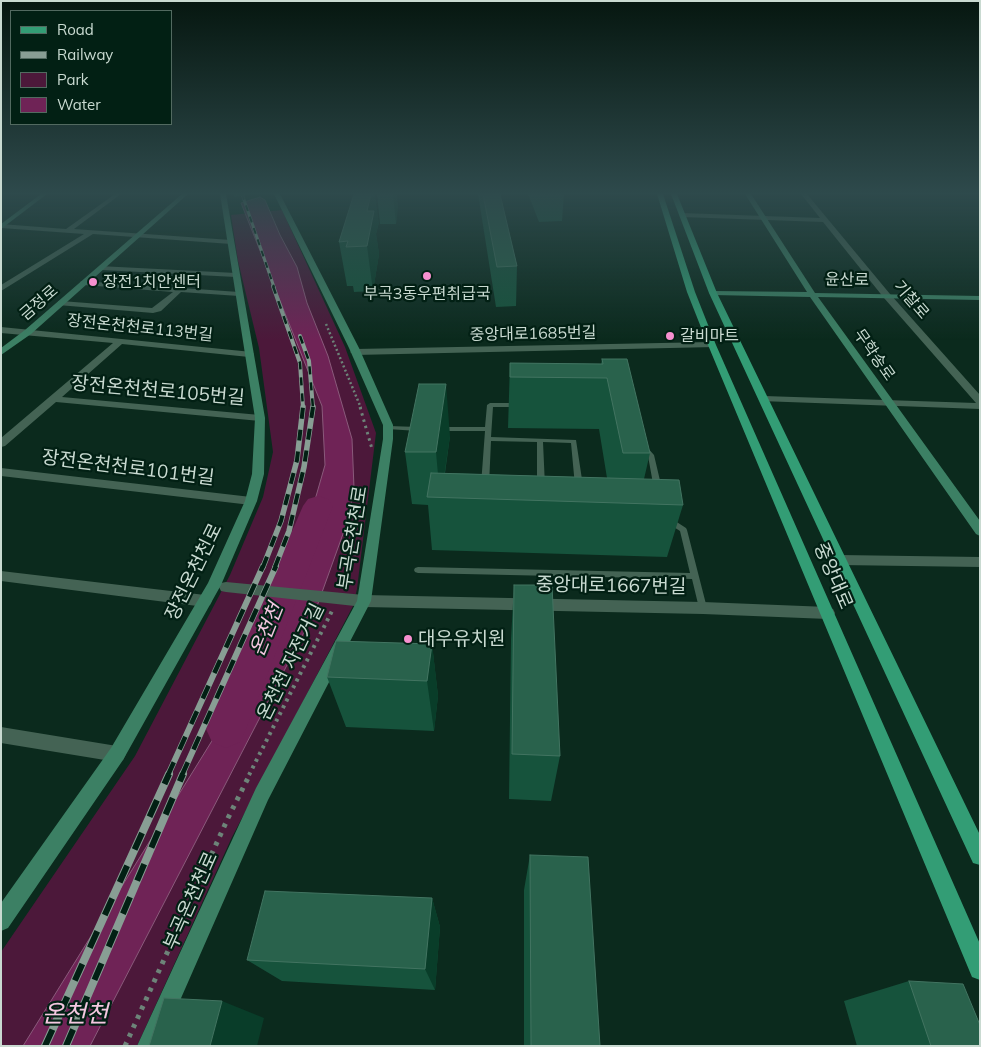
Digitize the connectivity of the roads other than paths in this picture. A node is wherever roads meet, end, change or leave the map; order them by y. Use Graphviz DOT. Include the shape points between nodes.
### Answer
graph roads {
  1 [pos="231,242"];
  2 [pos="75,243"];
  3 [pos="130,243"];
  4 [pos="301,243"];
  5 [pos="675,243"];
  6 [pos="693,243"];
  7 [pos="780,243"];
  8 [pos="844,243"];
  9 [pos="102,268"];
  10 [pos="236,275"];
  11 [pos="84,283"];
  12 [pos="1,289"];
  13 [pos="179,290"];
  14 [pos="713,293"];
  15 [pos="240,294"];
  16 [pos="812,294"];
  17 [pos="887,296"];
  18 [pos="980,298"];
  19 [pos="61,303"];
  20 [pos="1,330"];
  21 [pos="28,332"];
  22 [pos="120,340"];
  23 [pos="712,345"];
  24 [pos="1,352"];
  25 [pos="356,352"];
  26 [pos="249,354"];
  27 [pos="53,399"];
  28 [pos="764,399"];
  29 [pos="980,401"];
  30 [pos="889,403"];
  31 [pos="529,405"];
  32 [pos="980,406"];
  33 [pos="260,418"];
  34 [pos="389,428"];
  35 [pos="488,429"];
  36 [pos="487,439"];
  37 [pos="540,440"];
  38 [pos="641,443"];
  39 [pos="1,444"];
  40 [pos="1,472"];
  41 [pos="485,488"];
  42 [pos="542,492"];
  43 [pos="580,494"];
  44 [pos="659,497"];
  45 [pos="251,501"];
  46 [pos="662,514"];
  47 [pos="980,531"];
  48 [pos="840,560"];
  49 [pos="980,562"];
  50 [pos="418,570"];
  51 [pos="1,576"];
  52 [pos="695,576"];
  53 [pos="220,586"];
  54 [pos="205,601"];
  55 [pos="364,601"];
  56 [pos="703,608"];
  57 [pos="828,613"];
  58 [pos="1,735"];
  59 [pos="117,754"];
  60 [pos="980,856"];
  61 [pos="1,921"];
  62 [pos="978,965"];
  63 [pos="148,1046"];
  1 -- 10 [label="main road, 장전온천천로"];
  2 -- 12 [label="street"];
  3 -- 9 [label="main road, 금정로"];
  4 -- 25 [label="main road"];
  5 -- 23 [label="main road, 중앙대로"];
  6 -- 14 [label="main road, 중앙대로"];
  7 -- 16 [label="main road, 무학송로"];
  8 -- 17 [label="street, 기찰로"];
  9 -- 10 [label="street"];
  9 -- 11 [label="main road, 금정로"];
  10 -- 15 [label="main road, 장전온천천로"];
  11 -- 13 [label="street"];
  11 -- 19 [label="main road, 금정로"];
  13 -- 15 [label="street"];
  13 -- 19 [label="street" via="153,311"];
  14 -- 16 [label="main road, 윤산로"];
  14 -- 28 [label="main road, 중앙대로"];
  15 -- 26 [label="main road, 장전온천천로"];
  16 -- 17 [label="main road, 윤산로"];
  16 -- 30 [label="main road, 무학송로"];
  17 -- 18 [label="main road, 윤산로"];
  17 -- 29 [label="street, 기찰로"];
  19 -- 21 [label="main road, 금정로"];
  20 -- 21 [label="street, 장전온천천로113번길"];
  21 -- 22 [label="street, 장전온천천로113번길"];
  21 -- 24 [label="main road, 금정로"];
  22 -- 26 [label="street, 장전온천천로113번길"];
  22 -- 27 [label="street"];
  23 -- 25 [label="street, 중앙대로1685번길"];
  23 -- 57 [label="main road, 중앙대로"];
  25 -- 34 [label="main road"];
  26 -- 33 [label="main road, 장전온천천로"];
  27 -- 33 [label="street, 장전온천천로105번길"];
  27 -- 39 [label="street"];
  28 -- 30 [label="street"];
  28 -- 48 [label="main road, 중앙대로"];
  30 -- 32 [label="street"];
  30 -- 47 [label="main road, 무학송로"];
  31 -- 35 [label="lane" via="490,405"];
  33 -- 45 [label="main road, 장전온천천로" via="258,474"];
  34 -- 35 [label="lane"];
  34 -- 55 [label="main road, 부곡온천천로"];
  35 -- 36 [label="lane"];
  36 -- 37 [label="lane"];
  36 -- 41 [label="lane"];
  37 -- 42 [label="lane"];
  37 -- 43 [label="lane" via="574,440"];
  38 -- 44 [label="lane" via="651,455"];
  40 -- 45 [label="street, 장전온천천로101번길"];
  45 -- 53 [label="main road, 장전온천천로"];
  46 -- 52 [label="lane" via="683,530"];
  48 -- 49 [label="street, 중앙대로"];
  48 -- 60 [label="main road, 중앙대로"];
  50 -- 52 [label="lane"];
  51 -- 54 [label="street"];
  52 -- 56 [label="lane"];
  53 -- 54 [label="main road, 장전온천천로"];
  53 -- 55 [label="street, 중앙대로1667번길"];
  54 -- 59 [label="main road, 장전온천천로"];
  55 -- 56 [label="street, 중앙대로1667번길"];
  55 -- 63 [label="main road, 부곡온천천로" via="262,794"];
  56 -- 57 [label="street, 중앙대로1667번길"];
  57 -- 62 [label="main road, 중앙대로"];
  58 -- 59 [label="street"];
  59 -- 61 [label="main road, 장전온천천로"];
}
